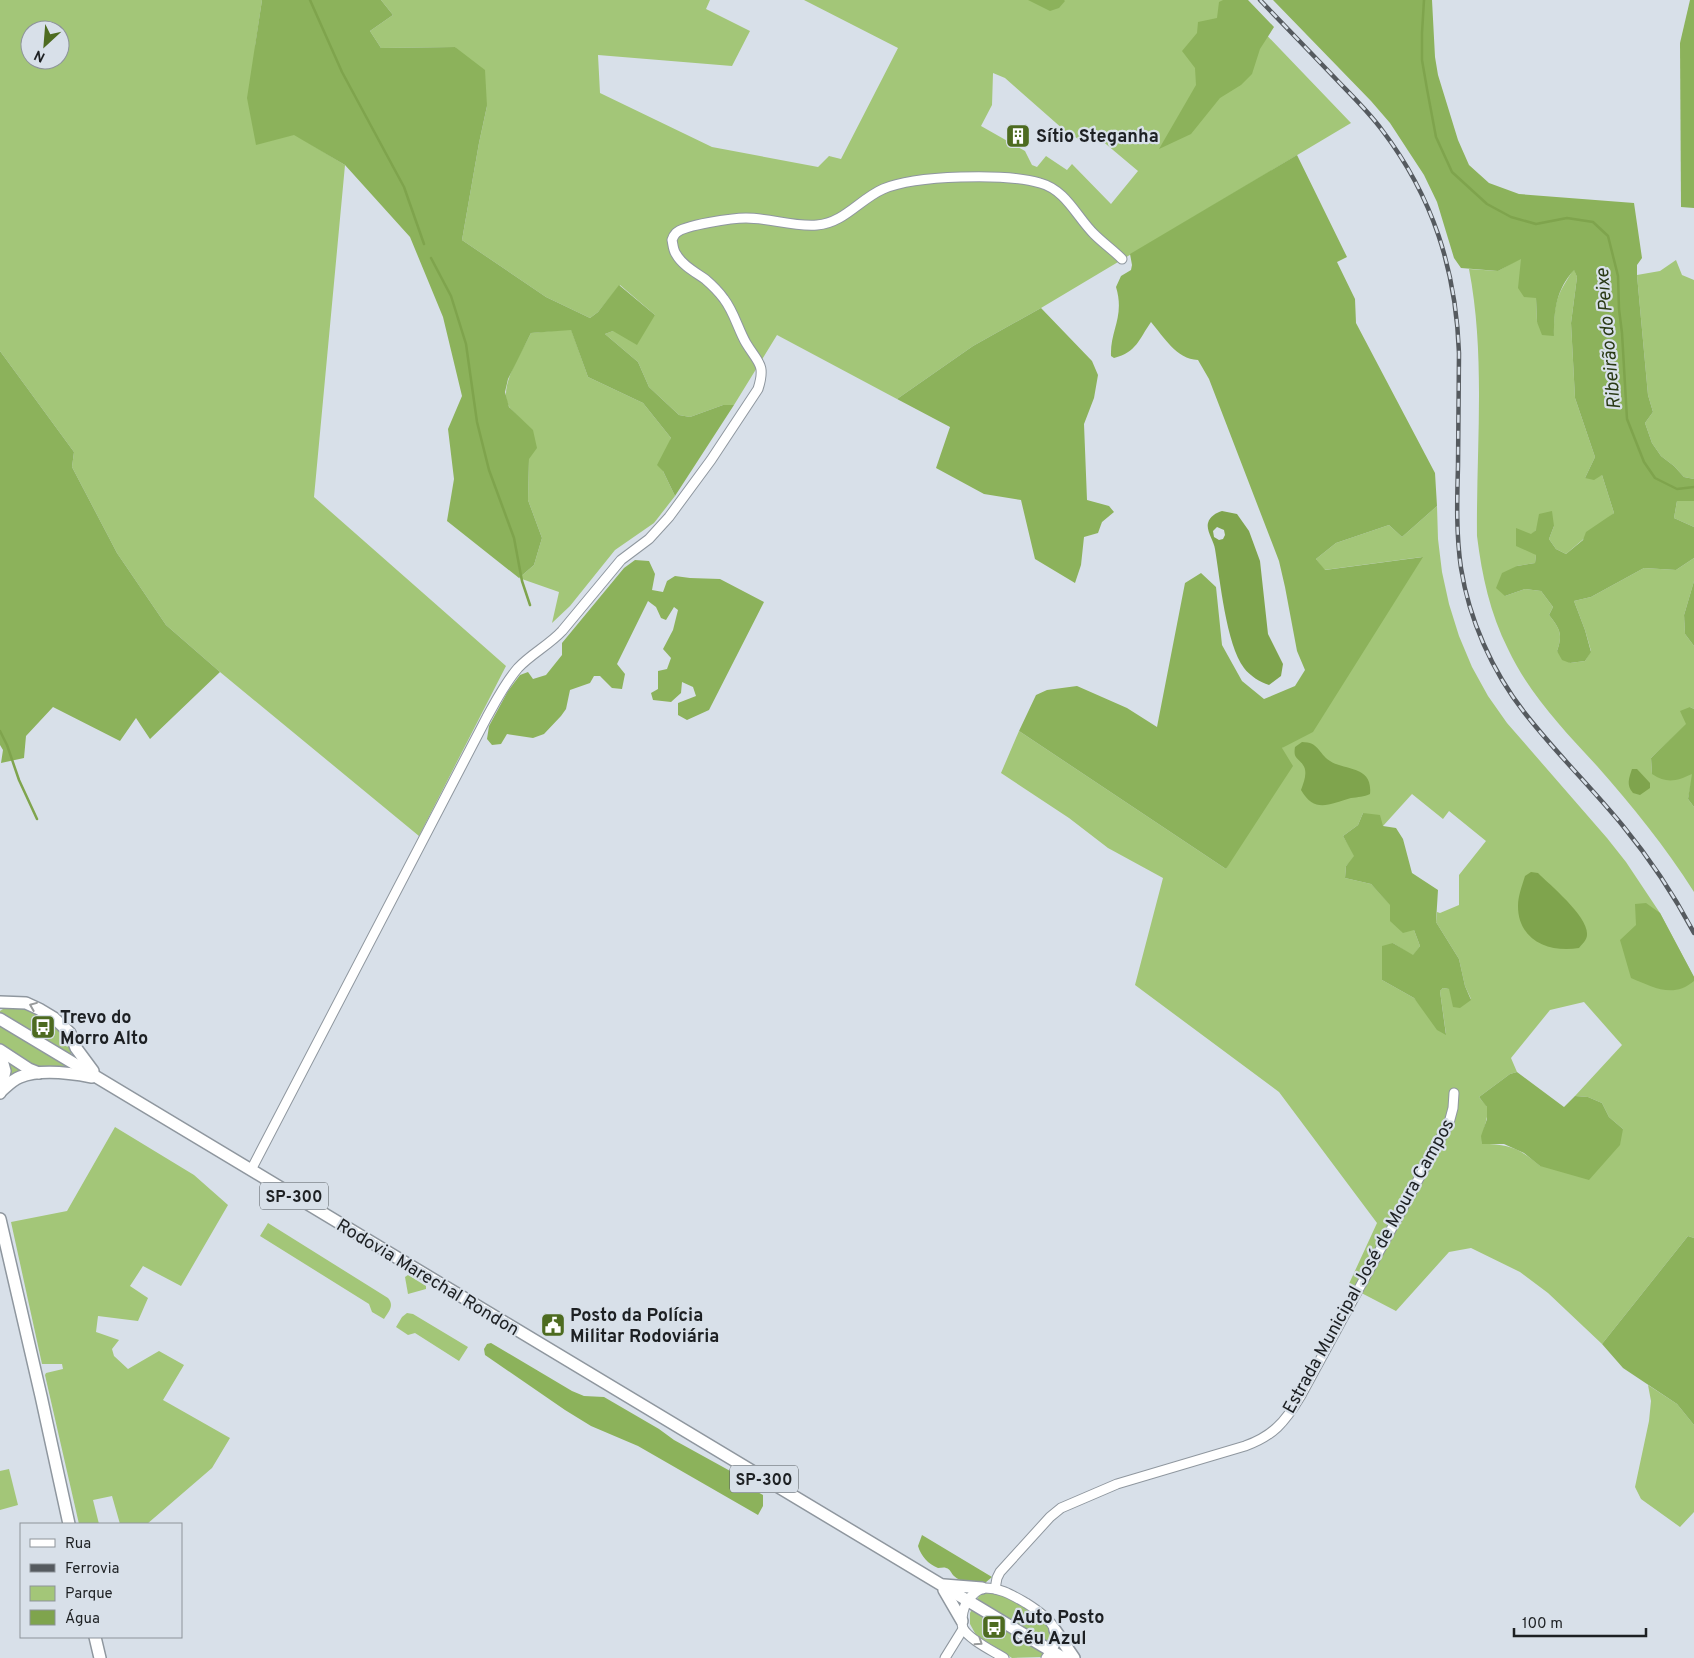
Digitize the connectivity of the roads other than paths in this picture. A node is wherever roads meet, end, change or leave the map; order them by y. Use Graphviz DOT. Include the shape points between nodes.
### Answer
graph roads {
  1 [pos="1122,259"];
  2 [pos="2,1004"];
  3 [pos="0,1019"];
  4 [pos="76,1048"];
  5 [pos="0,1052"];
  6 [pos="73,1062"];
  7 [pos="61,1072"];
  8 [pos="41,1074"];
  9 [pos="101,1079"];
  10 [pos="0,1092"];
  11 [pos="1454,1093"];
  12 [pos="251,1170"];
  13 [pos="0,1219"];
  14 [pos="69,1523"];
  15 [pos="940,1584"];
  16 [pos="982,1588"];
  17 [pos="995,1589"];
  18 [pos="967,1601"];
  19 [pos="963,1625"];
  20 [pos="1056,1630"];
  21 [pos="95,1638"];
  22 [pos="1049,1655"];
  23 [pos="100,1658"];
  24 [pos="945,1658"];
  25 [pos="1004,1658"];
  26 [pos="1063,1658"];
  27 [pos="1074,1658"];
  1 -- 12 [label="street" via="1095,234 1061,194 1025,179 976,177 903,183 876,193 826,224 746,218 708,223 676,233 672,240 675,254 724,298 759,362 762,378 758,388 711,460 669,516 649,539 621,560 562,631 510,678"];
  4 -- 2 [label="main road, one-way" via="70,1033 54,1018 31,1005 19,1002"];
  3 -- 6 [label="main road, Rodovia Marechal Rondon / SP-300"];
  4 -- 6 [label="main road"];
  4 -- 9 [label="main road"];
  5 -- 8 [label="main road"];
  5 -- 10 [label="main road" via="5,1071"];
  6 -- 7 [label="main road"];
  6 -- 9 [label="main road, Rodovia Marechal Rondon / SP-300"];
  7 -- 8 [label="main road"];
  7 -- 9 [label="main road"];
  8 -- 10 [label="main road" via="20,1077"];
  9 -- 12 [label="main road, Rodovia Marechal Rondon / SP-300"];
  11 -- 17 [label="street, Estrada Municipal José de Moura Campos" via="1449,1123 1300,1397 1279,1427 1245,1446 1117,1484 1061,1508 1000,1572"];
  12 -- 15 [label="main road, Rodovia Marechal Rondon / SP-300"];
  13 -- 14 [label="main road"];
  15 -- 16 [label="main road"];
  15 -- 18 [label="main road, Rodovia Marechal Rondon / SP-300"];
  15 -- 19 [label="main road"];
  16 -- 17 [label="street"];
  16 -- 18 [label="street"];
  17 -- 20 [label="street" via="1010,1593 1041,1612"];
  18 -- 19 [label="street"];
  18 -- 22 [label="main road, Rodovia Marechal Rondon / SP-300"];
  19 -- 24 [label="street"];
  19 -- 25 [label="street, one-way" via="975,1640"];
  20 -- 22 [label="street" via="1055,1645"];
  20 -- 27 [label="main road"];
  21 -- 23 [label="main road"];
  22 -- 26 [label="main road, Rodovia Marechal Rondon / SP-300"];
}
